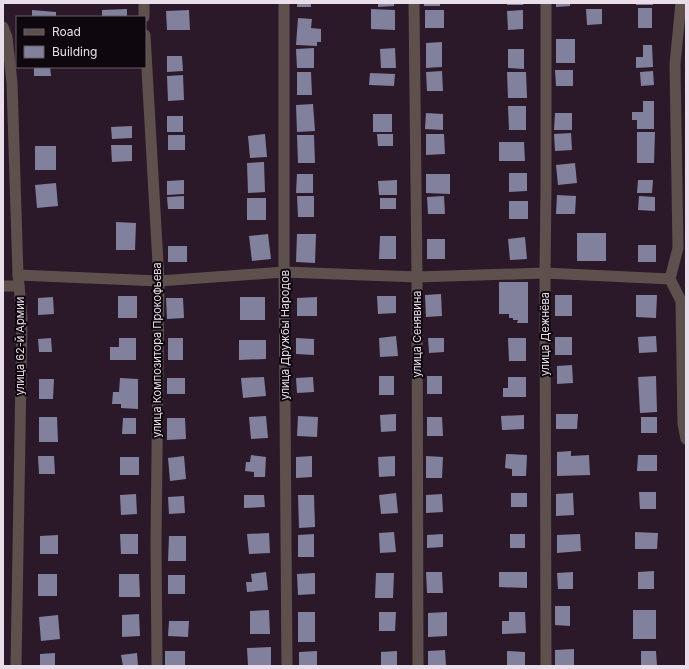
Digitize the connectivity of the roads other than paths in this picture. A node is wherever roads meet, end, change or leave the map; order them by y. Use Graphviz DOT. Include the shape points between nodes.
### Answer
graph roads {
  1 [pos="144,3"];
  2 [pos="284,3"];
  3 [pos="414,3"];
  4 [pos="546,3"];
  5 [pos="681,3"];
  6 [pos="144,16"];
  7 [pos="3,27"];
  8 [pos="146,53"];
  9 [pos="284,272"];
  10 [pos="545,273"];
  11 [pos="18,275"];
  12 [pos="417,277"];
  13 [pos="670,279"];
  14 [pos="159,281"];
  15 [pos="3,286"];
  16 [pos="19,286"];
  17 [pos="686,439"];
  18 [pos="16,666"];
  19 [pos="157,666"];
  20 [pos="287,666"];
  21 [pos="418,666"];
  22 [pos="546,666"];
  1 -- 6 [label="street"];
  2 -- 9 [label="street, улица Дружбы Народов"];
  3 -- 12 [label="street, улица Сенявина"];
  4 -- 10 [label="street, улица Дежнёва"];
  5 -- 13 [label="street" via="675,64 678,248"];
  7 -- 11 [label="street, улица 62-й Армии" via="7,37 12,83"];
  8 -- 14 [label="street, улица Композитора Прокофьева"];
  9 -- 12 [label="street"];
  9 -- 14 [label="street"];
  9 -- 20 [label="street, улица Дружбы Народов"];
  10 -- 12 [label="street"];
  10 -- 13 [label="street"];
  10 -- 22 [label="street, улица Дежнёва"];
  11 -- 14 [label="street"];
  11 -- 16 [label="street, улица 62-й Армии"];
  12 -- 21 [label="street, улица Сенявина"];
  13 -- 17 [label="street" via="681,301 683,424"];
  14 -- 19 [label="street, улица Композитора Прокофьева"];
  15 -- 16 [label="street"];
  16 -- 18 [label="street, улица 62-й Армии" via="22,318"];
}
